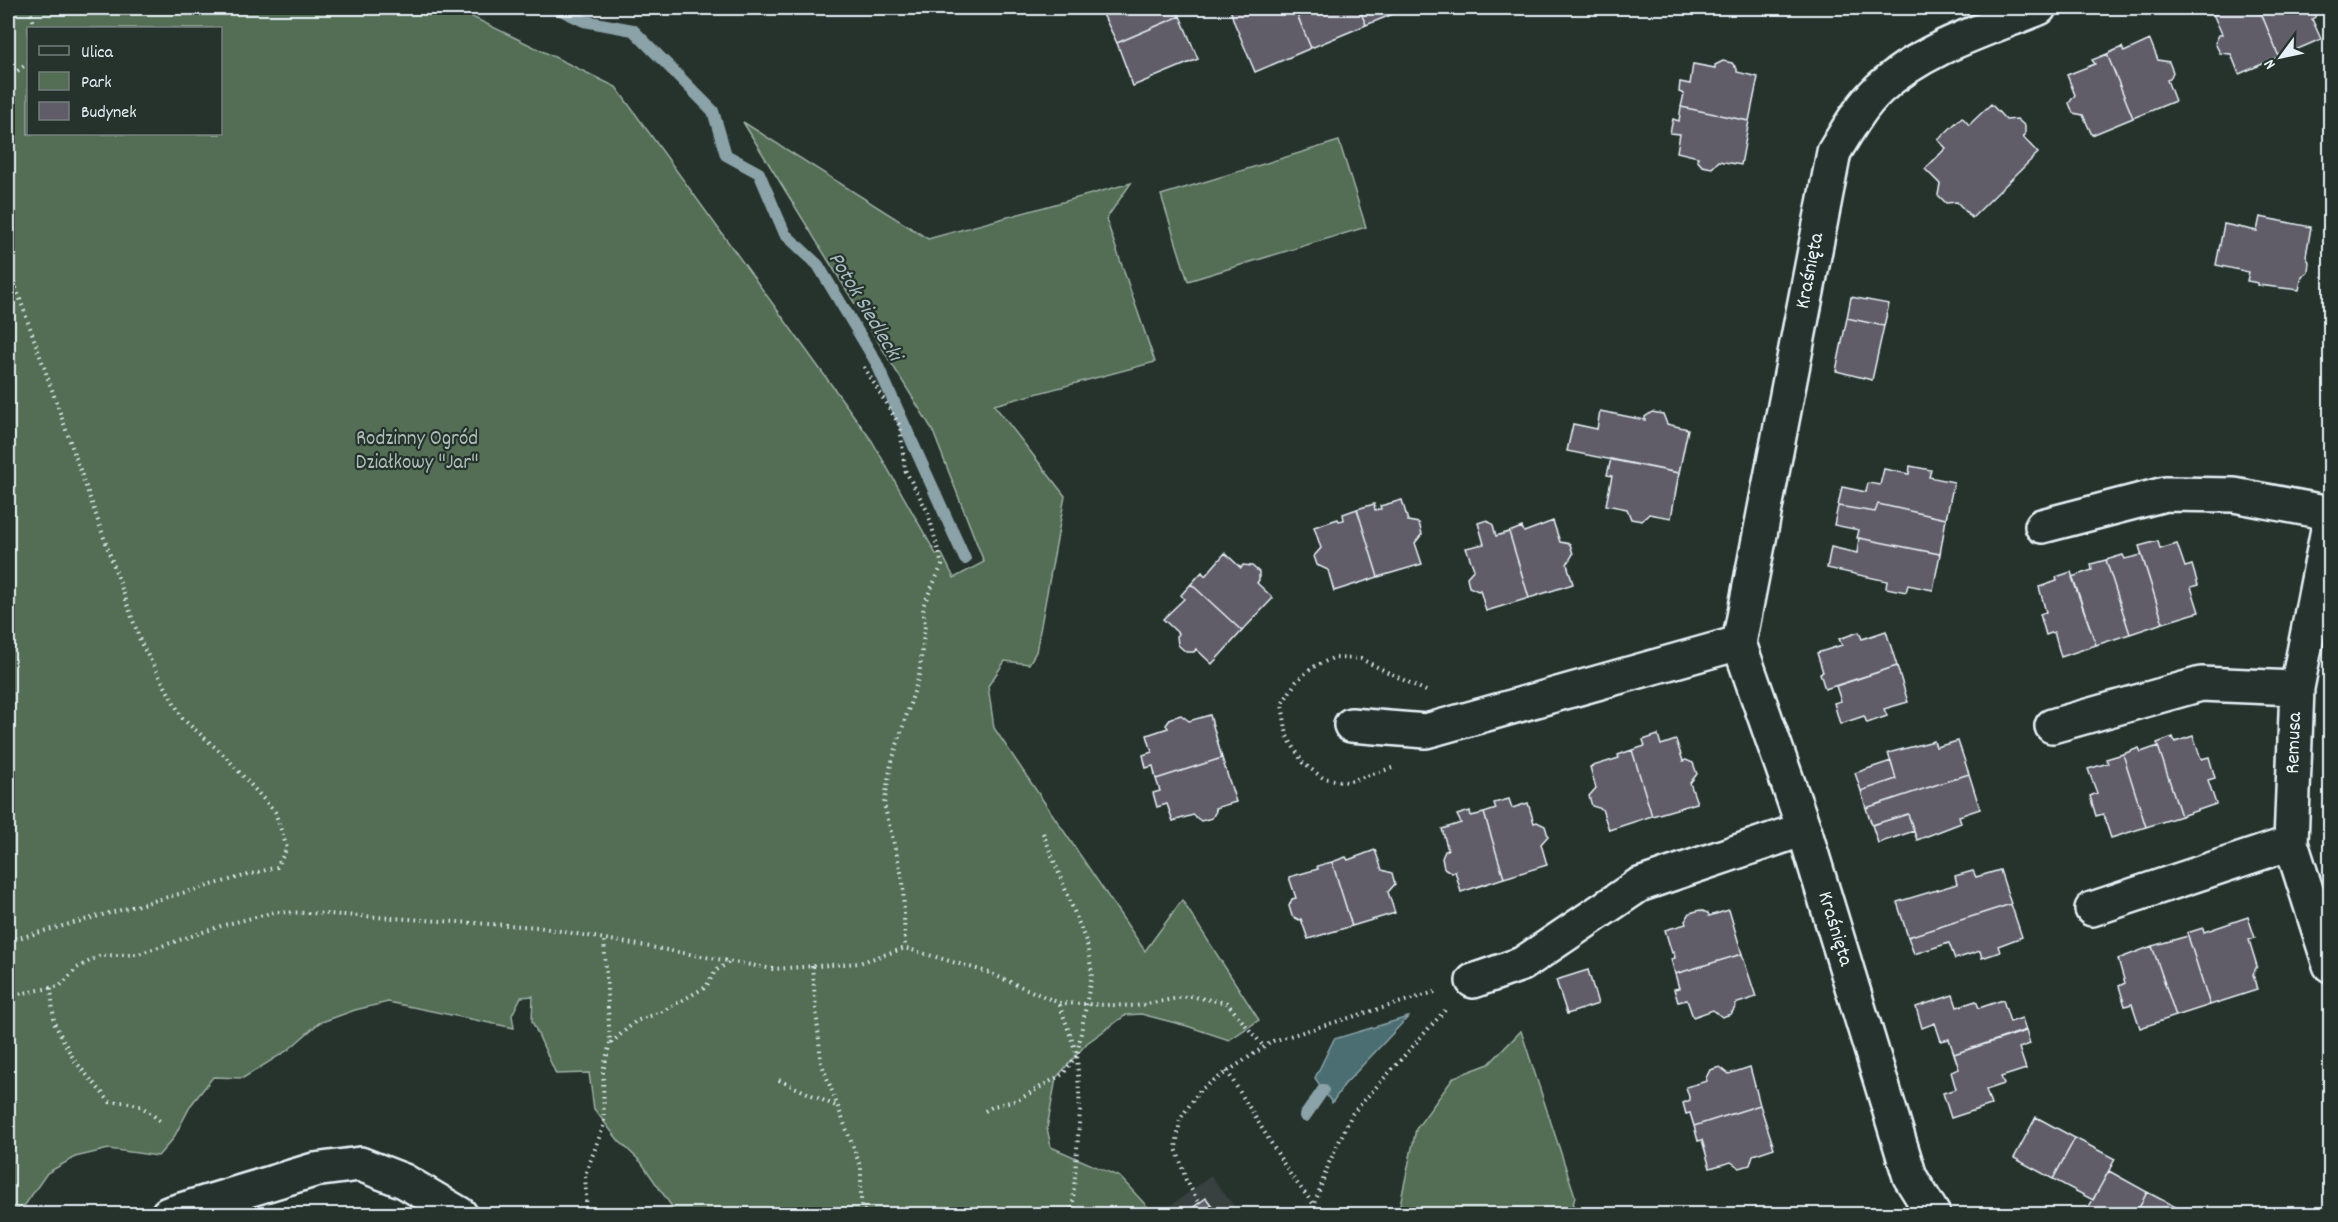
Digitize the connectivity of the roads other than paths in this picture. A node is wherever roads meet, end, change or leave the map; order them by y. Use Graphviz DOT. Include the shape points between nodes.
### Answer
graph roads {
  1 [pos="2053,12"];
  2 [pos="2331,513"];
  3 [pos="2331,519"];
  4 [pos="2042,526"];
  5 [pos="1739,643"];
  6 [pos="2298,688"];
  7 [pos="1351,724"];
  8 [pos="2052,726"];
  9 [pos="1804,829"];
  10 [pos="2291,843"];
  11 [pos="2092,909"];
  12 [pos="2331,964"];
  13 [pos="1473,981"];
  14 [pos="1931,1214"];
  15 [pos="168,1215"];
  16 [pos="460,1215"];
  1 -- 5 [label="street, Kraśnięta" via="1919,58 1879,89 1854,119 1834,153"];
  2 -- 4 [label="street" via="2234,495 2165,494"];
  3 -- 6 [label="street, Remusa"];
  5 -- 7 [label="street" via="1426,731"];
  5 -- 9 [label="street, Kraśnięta"];
  6 -- 8 [label="street" via="2201,684"];
  6 -- 10 [label="street, Remusa"];
  9 -- 13 [label="street" via="1639,885 1522,964"];
  9 -- 14 [label="street, Kraśnięta" via="1910,1177"];
  10 -- 11 [label="street"];
  10 -- 12 [label="street, Remusa"];
  15 -- 16 [label="street" via="314,1170 360,1164 404,1181"];
}
